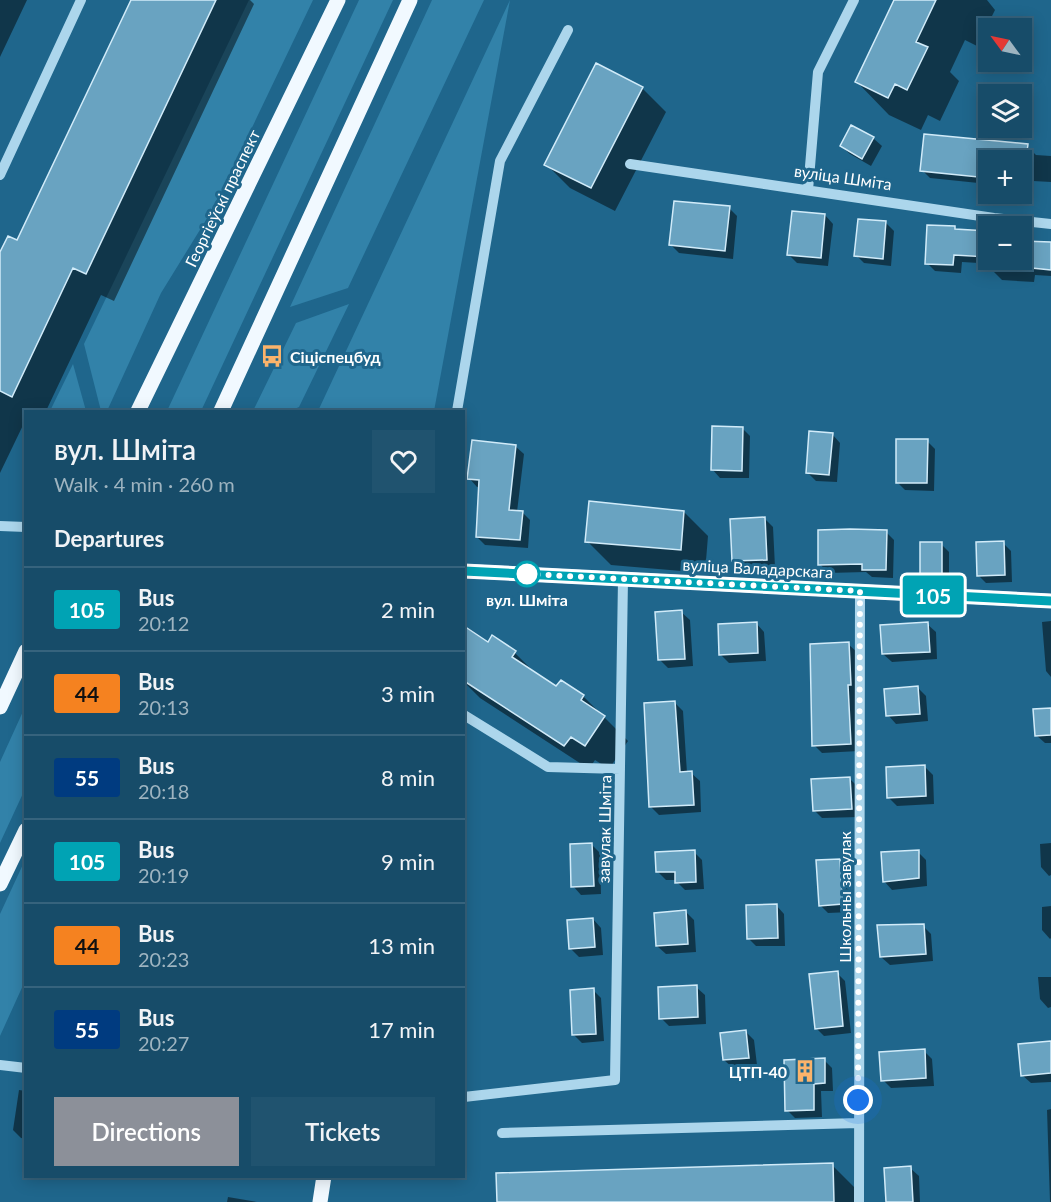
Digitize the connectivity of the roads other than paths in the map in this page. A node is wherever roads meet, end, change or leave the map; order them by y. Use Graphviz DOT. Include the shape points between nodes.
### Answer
graph roads {
  1 [pos="81,0"];
  2 [pos="338,0"];
  3 [pos="410,0"];
  4 [pos="854,0"];
  5 [pos="568,30"];
  6 [pos="630,164"];
  7 [pos="0,175"];
  8 [pos="808,190"];
  9 [pos="1051,224"];
  10 [pos="138,410"];
  11 [pos="220,410"];
  12 [pos="457,410"];
  13 [pos="0,525"];
  14 [pos="24,527"];
  15 [pos="465,571"];
  16 [pos="623,579"];
  17 [pos="860,591"];
  18 [pos="1051,601"];
  19 [pos="24,655"];
  20 [pos="0,707"];
  21 [pos="465,716"];
  22 [pos="620,769"];
  23 [pos="24,834"];
  24 [pos="0,884"];
  25 [pos="0,1065"];
  26 [pos="24,1068"];
  27 [pos="465,1097"];
  28 [pos="858,1123"];
  29 [pos="502,1133"];
  30 [pos="324,1178"];
  31 [pos="320,1202"];
  32 [pos="859,1202"];
  1 -- 7 [label="street"];
  2 -- 10 [label="main road, Георгіеўскі праспект"];
  3 -- 11 [label="main road"];
  4 -- 8 [label="street" via="818,72"];
  5 -- 12 [label="street" via="500,160"];
  6 -- 8 [label="street, вуліца Шміта"];
  8 -- 9 [label="street, вуліца Шміта"];
  13 -- 14 [label="street"];
  15 -- 16 [label="main road, вуліца Валадарскага"];
  16 -- 17 [label="main road, вуліца Валадарскага"];
  16 -- 22 [label="street, завулак Шміта"];
  17 -- 18 [label="main road, вуліца Валадарскага"];
  17 -- 28 [label="street, Школьны завулак"];
  19 -- 20 [label="main road"];
  21 -- 22 [label="street" via="548,767"];
  22 -- 27 [label="street, завулак Шміта" via="615,1080"];
  23 -- 24 [label="main road"];
  25 -- 26 [label="street"];
  28 -- 29 [label="street"];
  28 -- 32 [label="street, Школьны завулак"];
  30 -- 31 [label="main road"];
}
